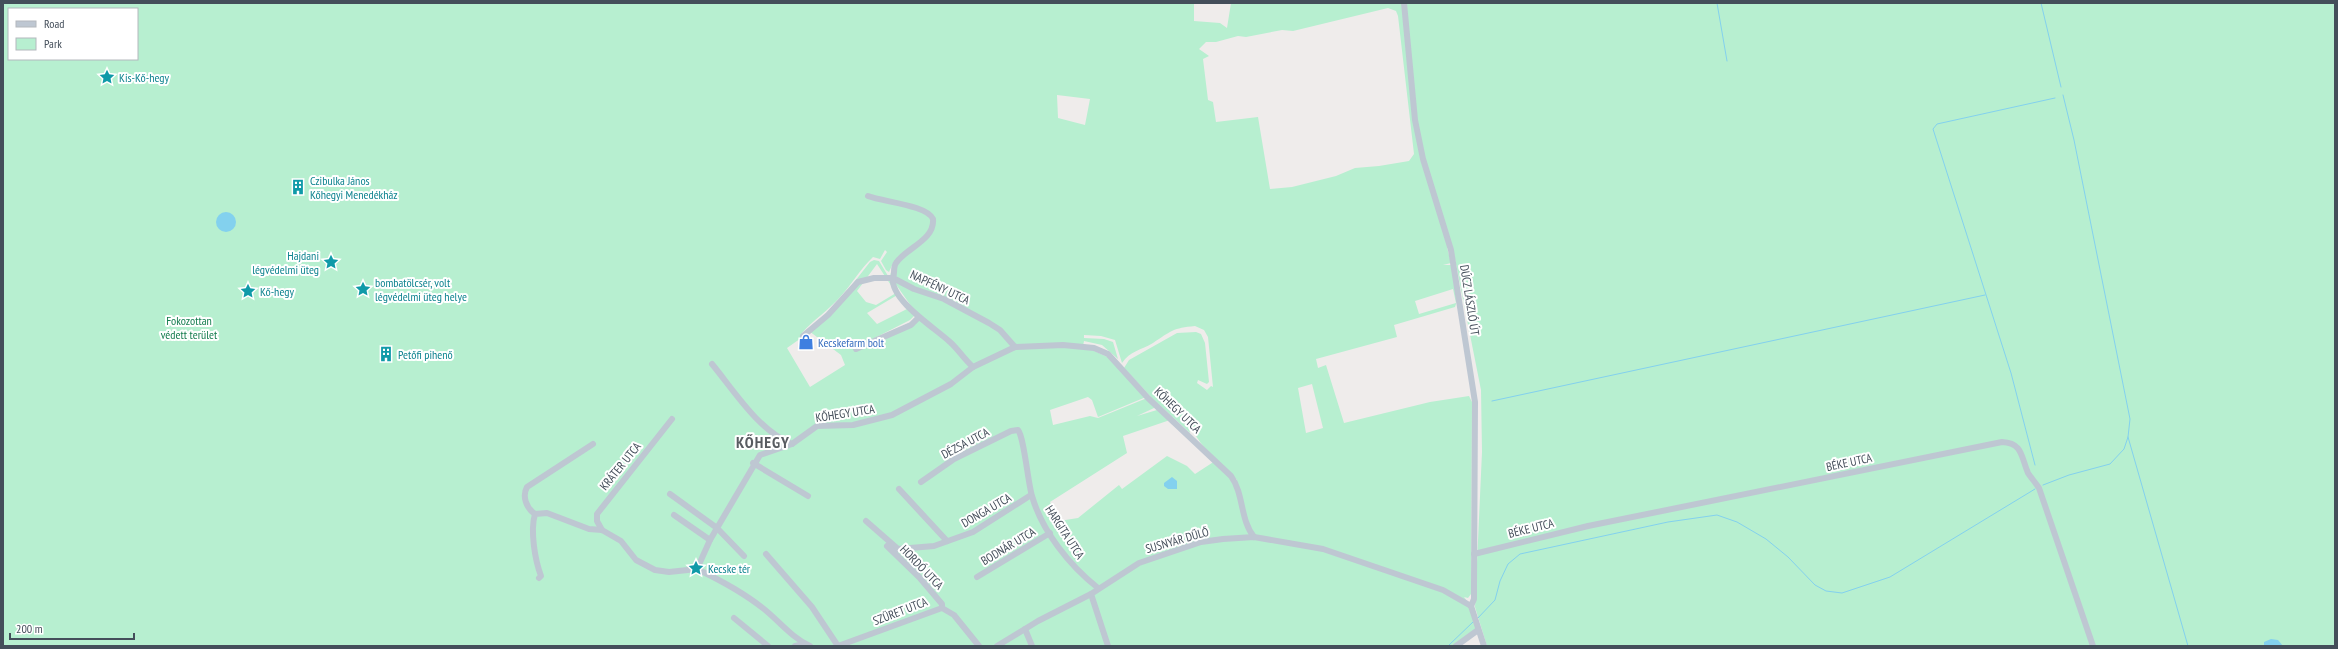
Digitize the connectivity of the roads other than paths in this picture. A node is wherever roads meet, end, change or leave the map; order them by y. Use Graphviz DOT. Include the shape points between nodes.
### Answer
graph roads {
  1 [pos="1404,3"];
  2 [pos="868,196"];
  3 [pos="893,278"];
  4 [pos="918,318"];
  5 [pos="803,336"];
  6 [pos="1015,347"];
  7 [pos="856,349"];
  8 [pos="712,364"];
  9 [pos="973,367"];
  10 [pos="672,419"];
  11 [pos="1020,432"];
  12 [pos="594,444"];
  13 [pos="792,444"];
  14 [pos="753,463"];
  15 [pos="921,482"];
  16 [pos="899,489"];
  17 [pos="670,494"];
  18 [pos="1031,495"];
  19 [pos="808,496"];
  20 [pos="535,514"];
  21 [pos="674,515"];
  22 [pos="866,521"];
  23 [pos="717,528"];
  24 [pos="602,530"];
  25 [pos="1050,533"];
  26 [pos="1254,537"];
  27 [pos="710,540"];
  28 [pos="947,541"];
  29 [pos="883,542"];
  30 [pos="890,546"];
  31 [pos="766,554"];
  32 [pos="1474,554"];
  33 [pos="744,556"];
  34 [pos="697,569"];
  35 [pos="977,577"];
  36 [pos="539,578"];
  37 [pos="1098,588"];
  38 [pos="1092,594"];
  39 [pos="1470,606"];
  40 [pos="942,608"];
  41 [pos="734,618"];
  42 [pos="1475,624"];
  43 [pos="1025,629"];
  44 [pos="807,645"];
  45 [pos="768,646"];
  46 [pos="795,646"];
  47 [pos="838,646"];
  48 [pos="979,646"];
  49 [pos="997,646"];
  50 [pos="1032,646"];
  51 [pos="1108,646"];
  52 [pos="1456,646"];
  53 [pos="1484,646"];
  54 [pos="2093,646"];
  1 -- 32 [label="street, DÚCZ LÁSZLÓ ÚT" via="1415,120 1450,250 1475,402"];
  2 -- 3 [label="street, NAPFÉNY UTCA" via="921,209 933,219 932,228 926,236 896,263"];
  3 -- 4 [label="street" via="894,287"];
  3 -- 5 [label="street" via="874,278 858,282 828,315"];
  3 -- 6 [label="street, NAPFÉNY UTCA" via="914,289 944,299 989,323 1000,330"];
  4 -- 7 [label="street" via="908,326"];
  4 -- 9 [label="street" via="951,343"];
  6 -- 9 [label="street, KŐHEGY UTCA"];
  6 -- 26 [label="street, KŐHEGY UTCA" via="1063,345 1094,348 1108,354 1148,398 1231,476 1238,488 1248,527"];
  8 -- 13 [label="street" via="763,424 778,438"];
  9 -- 13 [label="street, KŐHEGY UTCA" via="951,384 892,415 853,425 817,426"];
  10 -- 24 [label="street, KRÁTER UTCA" via="597,514 597,521"];
  11 -- 15 [label="street, DÉZSA UTCA" via="1011,431 954,459"];
  11 -- 18 [label="street, HARGITA UTCA"];
  12 -- 20 [label="street" via="528,487 525,499"];
  13 -- 14 [label="street, KŐHEGY UTCA" via="765,452"];
  14 -- 19 [label="street"];
  14 -- 23 [label="street, KŐHEGY UTCA"];
  16 -- 28 [label="street"];
  17 -- 23 [label="street"];
  18 -- 25 [label="street, HARGITA UTCA" via="1040,518"];
  18 -- 28 [label="street, DONGA UTCA" via="974,532"];
  20 -- 24 [label="street" via="547,513 589,529"];
  20 -- 36 [label="street" via="534,556 541,576"];
  21 -- 27 [label="street"];
  22 -- 30 [label="street"];
  23 -- 27 [label="street, KŐHEGY UTCA"];
  23 -- 33 [label="street"];
  24 -- 34 [label="street" via="621,541 636,560 648,567 669,572"];
  25 -- 35 [label="street, BODNÁR UTCA"];
  25 -- 37 [label="street, HARGITA UTCA" via="1077,570"];
  26 -- 37 [label="street, SUSNYÁR DŰLŐ" via="1201,542 1155,557 1138,563"];
  26 -- 39 [label="street, SUSNYÁR DŰLŐ" via="1323,549 1443,590"];
  27 -- 34 [label="street, KŐHEGY UTCA"];
  28 -- 30 [label="street, DONGA UTCA" via="934,546 898,549"];
  29 -- 30 [label="street, HORDÓ UTCA"];
  30 -- 40 [label="street, HORDÓ UTCA" via="942,604"];
  31 -- 47 [label="street" via="812,607"];
  32 -- 39 [label="street, DÚCZ LÁSZLÓ ÚT" via="1474,599"];
  32 -- 54 [label="street, BÉKE UTCA" via="1588,526 1919,458 2002,442 2012,443 2020,449 2029,474 2039,488"];
  34 -- 44 [label="street" via="718,578 758,605"];
  37 -- 38 [label="street, SUSNYÁR DŰLŐ"];
  38 -- 43 [label="street, SUSNYÁR DŰLŐ"];
  38 -- 51 [label="street"];
  39 -- 42 [label="street"];
  40 -- 47 [label="street, SZÜRET UTCA"];
  40 -- 48 [label="street, SZÜRET UTCA" via="954,615"];
  41 -- 45 [label="street"];
  42 -- 52 [label="street"];
  42 -- 53 [label="street"];
  43 -- 49 [label="street, SUSNYÁR DŰLŐ"];
  43 -- 50 [label="street"];
  44 -- 46 [label="street"];
}
